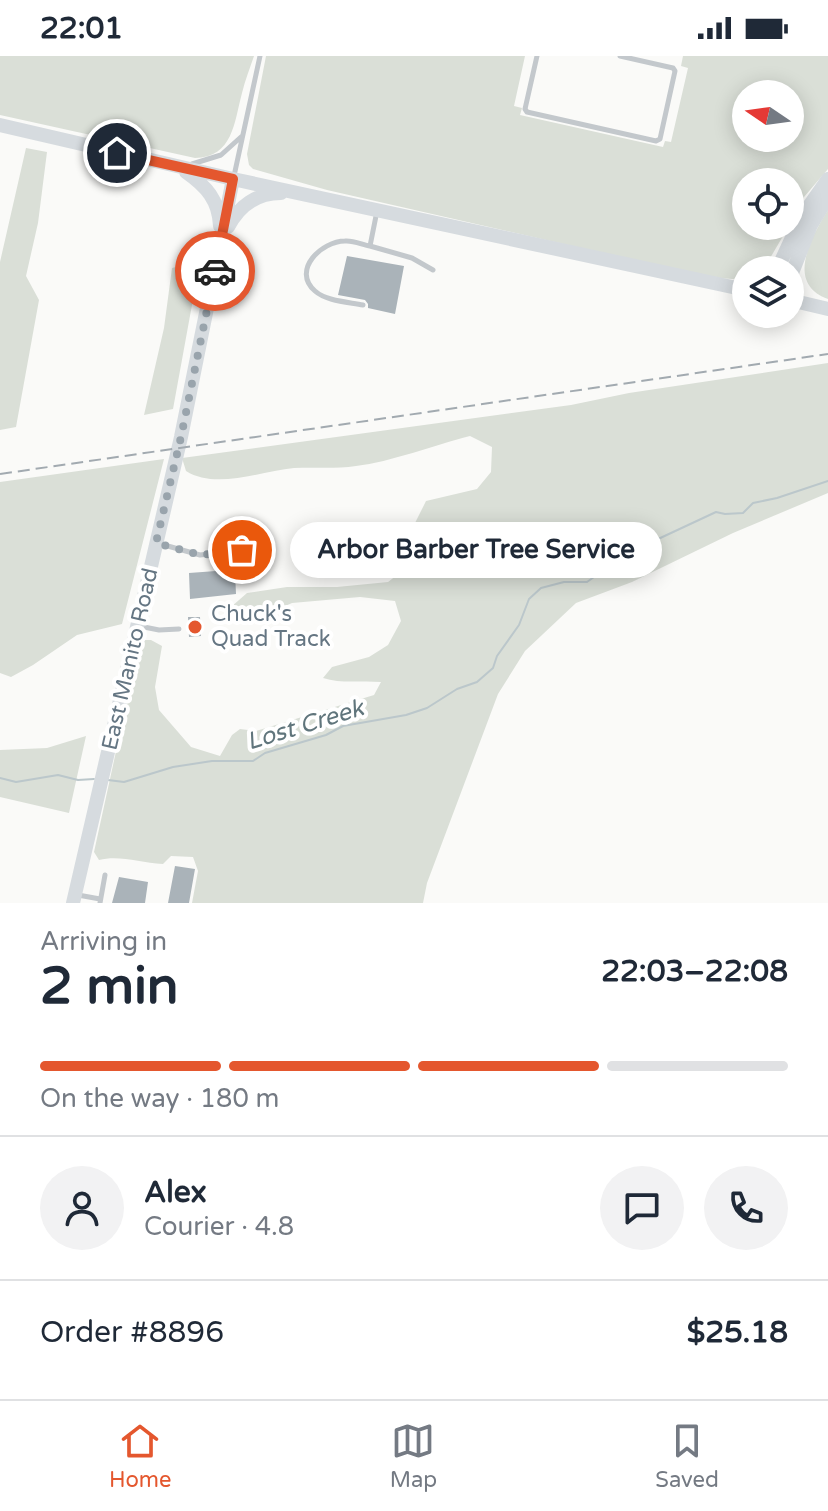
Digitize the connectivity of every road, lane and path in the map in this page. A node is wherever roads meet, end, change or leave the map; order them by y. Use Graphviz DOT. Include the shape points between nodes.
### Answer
graph roads {
  1 [pos="260,56"];
  2 [pos="537,56"];
  3 [pos="620,56"];
  4 [pos="0,125"];
  5 [pos="242,137"];
  6 [pos="179,167"];
  7 [pos="233,179"];
  8 [pos="828,179"];
  9 [pos="297,193"];
  10 [pos="828,197"];
  11 [pos="378,210"];
  12 [pos="221,242"];
  13 [pos="370,246"];
  14 [pos="781,256"];
  15 [pos="799,256"];
  16 [pos="433,270"];
  17 [pos="732,286"];
  18 [pos="804,303"];
  19 [pos="363,305"];
  20 [pos="828,309"];
  21 [pos="156,543"];
  22 [pos="264,548"];
  23 [pos="138,625"];
  24 [pos="179,629"];
  25 [pos="105,875"];
  26 [pos="74,898"];
  27 [pos="100,901"];
  1 -- 5 [label="lane"];
  2 -- 3 [label="lane" via="527,112 656,141 675,71"];
  4 -- 6 [label="main road"];
  5 -- 6 [label="lane" via="215,159"];
  5 -- 7 [label="lane"];
  6 -- 7 [label="main road"];
  6 -- 12 [label="main road" via="213,198"];
  7 -- 9 [label="main road"];
  7 -- 12 [label="main road, East Manito Road"];
  8 -- 14 [label="main road"];
  9 -- 11 [label="main road"];
  9 -- 12 [label="main road" via="272,193 251,201"];
  10 -- 15 [label="main road"];
  11 -- 13 [label="lane"];
  11 -- 17 [label="main road"];
  12 -- 21 [label="main road, East Manito Road"];
  13 -- 16 [label="lane"];
  13 -- 19 [label="lane" via="345,241 312,256 307,266 315,291"];
  18 -- 20 [label="main road"];
  21 -- 22 [label="lane" via="200,555"];
  21 -- 23 [label="main road, East Manito Road"];
  23 -- 24 [label="lane"];
  23 -- 26 [label="main road, East Manito Road"];
  25 -- 27 [label="lane"];
  26 -- 27 [label="lane"];
}
